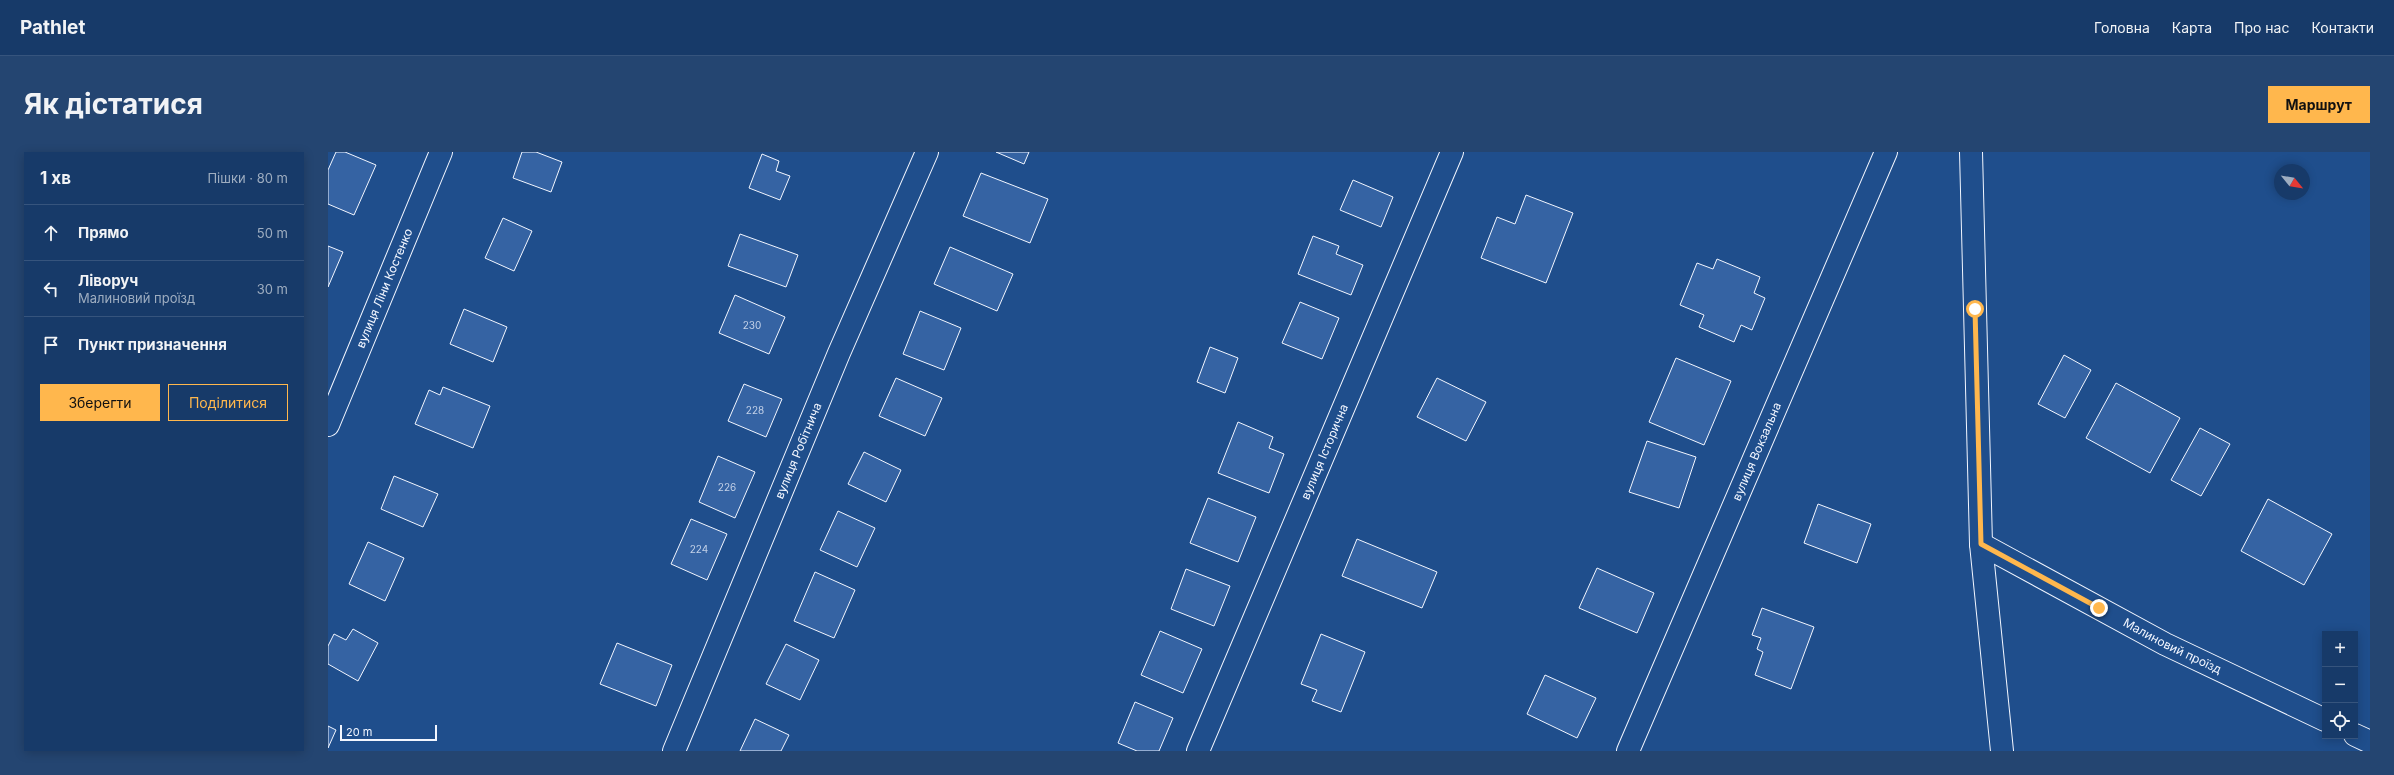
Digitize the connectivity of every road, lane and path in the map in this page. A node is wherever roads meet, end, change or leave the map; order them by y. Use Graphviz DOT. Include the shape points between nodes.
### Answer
graph roads {
  1 [pos="442,152"];
  2 [pos="927,152"];
  3 [pos="1452,152"];
  4 [pos="1886,152"];
  5 [pos="1971,152"];
  6 [pos="328,425"];
  7 [pos="1981,544"];
  8 [pos="2322,719"];
  9 [pos="2358,736"];
  10 [pos="2370,742"];
  11 [pos="674,751"];
  12 [pos="1198,751"];
  13 [pos="1628,751"];
  14 [pos="2002,751"];
  1 -- 6 [label="street, вулиця Ліни Костенко"];
  2 -- 11 [label="street, вулиця Робітнича" via="839,352"];
  3 -- 12 [label="street, вулиця Історична"];
  4 -- 13 [label="street, вулиця Вокзальна"];
  5 -- 7 [label="street"];
  7 -- 8 [label="street, Малиновий проїзд" via="2165,644"];
  7 -- 14 [label="street"];
  9 -- 10 [label="street"];
}
